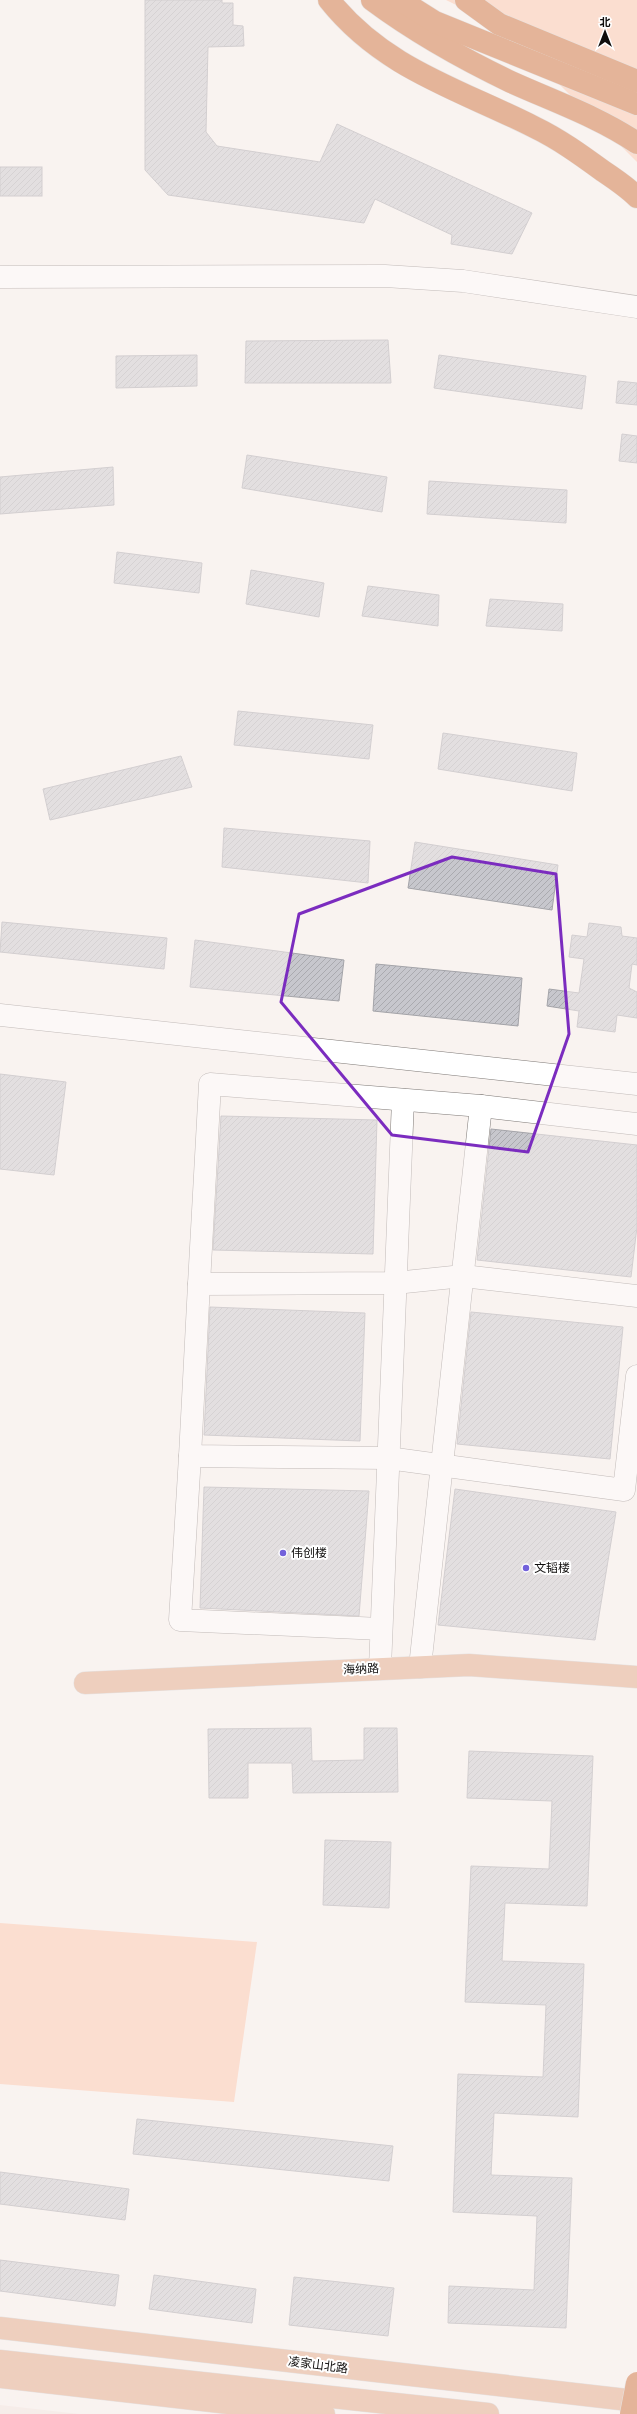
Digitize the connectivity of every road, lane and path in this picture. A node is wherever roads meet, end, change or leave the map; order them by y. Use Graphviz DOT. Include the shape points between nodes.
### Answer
graph roads {
  1 [pos="329,0"];
  2 [pos="372,0"];
  3 [pos="400,0"];
  4 [pos="466,0"];
  5 [pos="637,81"];
  6 [pos="637,104"];
  7 [pos="637,143"];
  8 [pos="637,197"];
  9 [pos="0,277"];
  10 [pos="637,307"];
  11 [pos="0,1015"];
  12 [pos="637,1084"];
  13 [pos="403,1100"];
  14 [pos="481,1106"];
  15 [pos="637,1124"];
  16 [pos="463,1276"];
  17 [pos="395,1283"];
  18 [pos="199,1284"];
  19 [pos="637,1296"];
  20 [pos="637,1376"];
  21 [pos="190,1456"];
  22 [pos="388,1458"];
  23 [pos="442,1464"];
  24 [pos="381,1630"];
  25 [pos="420,1667"];
  26 [pos="380,1668"];
  27 [pos="637,1677"];
  28 [pos="85,1683"];
  29 [pos="0,2328"];
  30 [pos="0,2361"];
  31 [pos="0,2378"];
  32 [pos="637,2383"];
  33 [pos="637,2402"];
  34 [pos="324,2414"];
  35 [pos="488,2414"];
  36 [pos="631,2414"];
  1 -- 8 [label="highway" via="347,22 394,59 423,76 560,141"];
  2 -- 7 [label="highway" via="428,38 510,81 602,122"];
  3 -- 6 [label="highway" via="435,22"];
  4 -- 5 [label="highway" via="499,24"];
  9 -- 10 [label="street" via="385,276 463,281"];
  11 -- 12 [label="street"];
  13 -- 14 [label="street"];
  13 -- 17 [label="street"];
  13 -- 18 [label="street" via="210,1084"];
  14 -- 15 [label="street"];
  14 -- 16 [label="street"];
  16 -- 17 [label="street"];
  16 -- 19 [label="street"];
  16 -- 23 [label="street"];
  17 -- 18 [label="street"];
  17 -- 22 [label="street"];
  18 -- 21 [label="street"];
  20 -- 23 [label="street" via="624,1490"];
  21 -- 22 [label="street"];
  21 -- 24 [label="street" via="180,1620"];
  22 -- 23 [label="street"];
  22 -- 24 [label="street"];
  23 -- 25 [label="street"];
  24 -- 26 [label="street"];
  25 -- 26 [label="main road, 海纳路"];
  25 -- 27 [label="main road, 海纳路" via="469,1665"];
  26 -- 28 [label="main road, 海纳路"];
  29 -- 33 [label="main road, 凌家山北路"];
  30 -- 35 [label="main road"];
  31 -- 34 [label="main road"];
  32 -- 36 [label="highway, bridge"];
}
